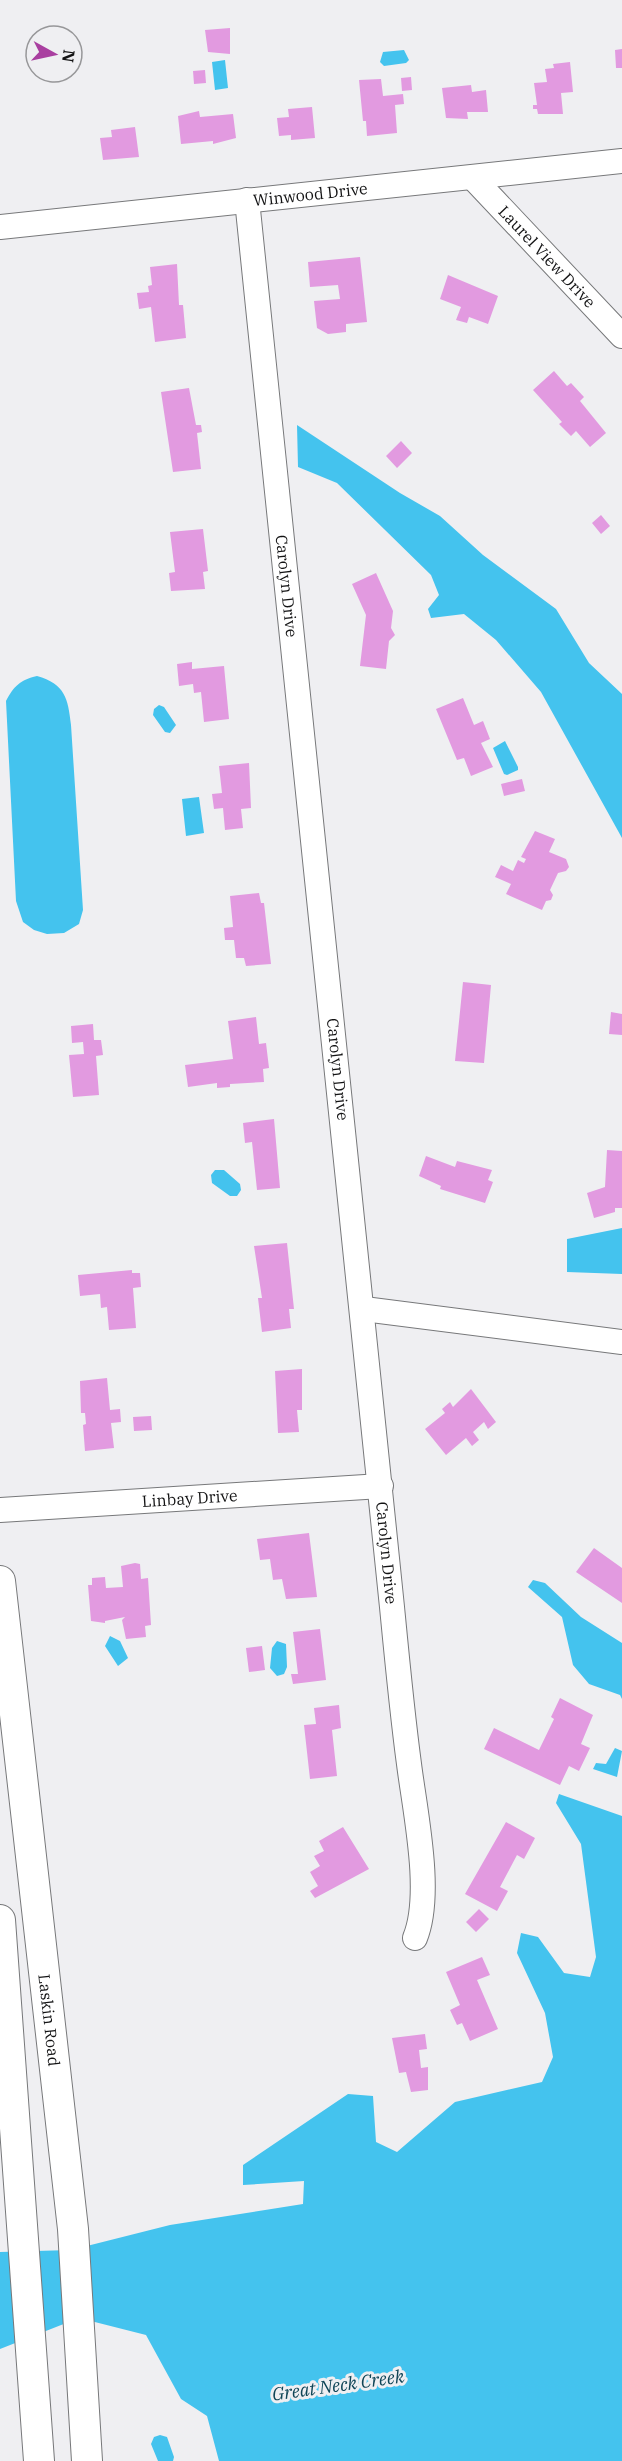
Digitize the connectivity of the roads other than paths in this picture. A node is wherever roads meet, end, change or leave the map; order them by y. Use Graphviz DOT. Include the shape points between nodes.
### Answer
graph roads {
  1 [pos="622,161"];
  2 [pos="473,178"];
  3 [pos="247,200"];
  4 [pos="0,227"];
  5 [pos="622,336"];
  6 [pos="364,1309"];
  7 [pos="622,1342"];
  8 [pos="381,1486"];
  9 [pos="0,1510"];
  10 [pos="0,1581"];
  11 [pos="0,1920"];
  12 [pos="415,1938"];
  13 [pos="3,1986"];
  14 [pos="39,2461"];
  15 [pos="87,2461"];
  1 -- 2 [label="street, Winwood Drive"];
  2 -- 3 [label="street, Winwood Drive"];
  2 -- 5 [label="street, Laurel View Drive"];
  3 -- 4 [label="street, Winwood Drive"];
  3 -- 6 [label="street, Carolyn Drive"];
  6 -- 7 [label="street"];
  6 -- 8 [label="street, Carolyn Drive"];
  8 -- 9 [label="street, Linbay Drive"];
  8 -- 12 [label="street, Carolyn Drive" via="419,1846 423,1905"];
  10 -- 15 [label="main road, Laskin Road" via="73,2229"];
  11 -- 13 [label="main road"];
  13 -- 14 [label="main road"];
}
